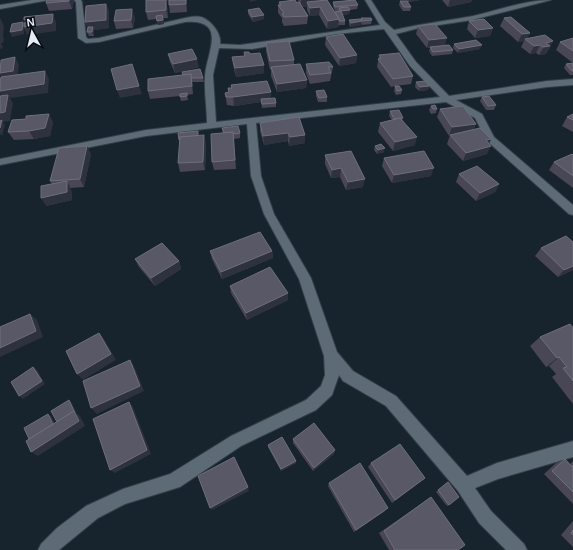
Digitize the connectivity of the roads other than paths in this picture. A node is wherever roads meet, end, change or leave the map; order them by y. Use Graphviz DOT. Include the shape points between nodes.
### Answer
graph roads {
  1 [pos="46,0"];
  2 [pos="77,0"];
  3 [pos="368,0"];
  4 [pos="548,0"];
  5 [pos="0,7"];
  6 [pos="385,26"];
  7 [pos="392,33"];
  8 [pos="217,46"];
  9 [pos="573,82"];
  10 [pos="447,99"];
  11 [pos="251,121"];
  12 [pos="212,125"];
  13 [pos="0,162"];
  14 [pos="571,207"];
  15 [pos="331,356"];
  16 [pos="573,449"];
  17 [pos="464,486"];
  18 [pos="47,550"];
  19 [pos="518,550"];
  1 -- 5 [label="street"];
  2 -- 8 [label="street" via="80,32 86,40 99,40 199,19 212,29"];
  3 -- 6 [label="street"];
  4 -- 7 [label="street"];
  6 -- 7 [label="street"];
  6 -- 8 [label="street" via="254,46"];
  7 -- 10 [label="street" via="413,64"];
  8 -- 12 [label="street" via="208,75"];
  9 -- 10 [label="street"];
  10 -- 11 [label="street"];
  10 -- 14 [label="street" via="479,116 490,138 522,168"];
  11 -- 12 [label="street"];
  11 -- 15 [label="street" via="258,182 269,214 305,278"];
  12 -- 13 [label="street" via="146,132"];
  15 -- 17 [label="street" via="348,376 391,401"];
  15 -- 18 [label="street" via="332,375 327,390 311,405 236,441 174,480 123,497 92,512"];
  16 -- 17 [label="street" via="497,471"];
  17 -- 19 [label="street" via="485,517"];
}
